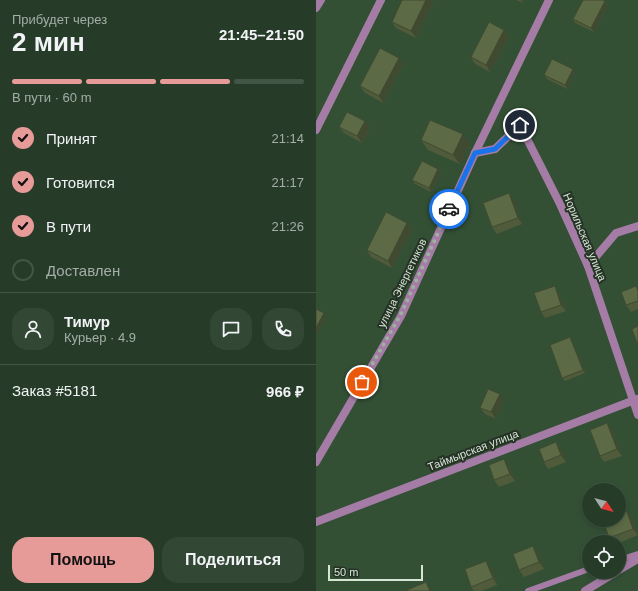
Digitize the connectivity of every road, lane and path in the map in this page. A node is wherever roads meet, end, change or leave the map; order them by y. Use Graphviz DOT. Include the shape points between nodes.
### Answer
graph roads {
  1 [pos="321,0"];
  2 [pos="380,0"];
  3 [pos="549,0"];
  4 [pos="316,8"];
  5 [pos="316,130"];
  6 [pos="475,153"];
  7 [pos="638,226"];
  8 [pos="588,266"];
  9 [pos="636,399"];
  10 [pos="638,415"];
  11 [pos="316,462"];
  12 [pos="316,522"];
  13 [pos="638,554"];
  14 [pos="626,558"];
  15 [pos="638,558"];
  16 [pos="626,566"];
  17 [pos="582,572"];
  18 [pos="605,579"];
  19 [pos="528,591"];
  20 [pos="585,591"];
  1 -- 4 [label="street"];
  2 -- 5 [label="street"];
  3 -- 6 [label="street, улица Энергетиков"];
  6 -- 8 [label="street, Норильская улица" via="495,149 520,125"];
  6 -- 11 [label="street, улица Энергетиков" via="400,316"];
  7 -- 8 [label="street" via="616,233"];
  8 -- 9 [label="street, Норильская улица"];
  9 -- 10 [label="street, Норильская улица"];
  9 -- 12 [label="street, Таймырская улица"];
  13 -- 14 [label="lane"];
  15 -- 16 [label="street"];
  17 -- 19 [label="lane"];
  18 -- 20 [label="street"];
}
